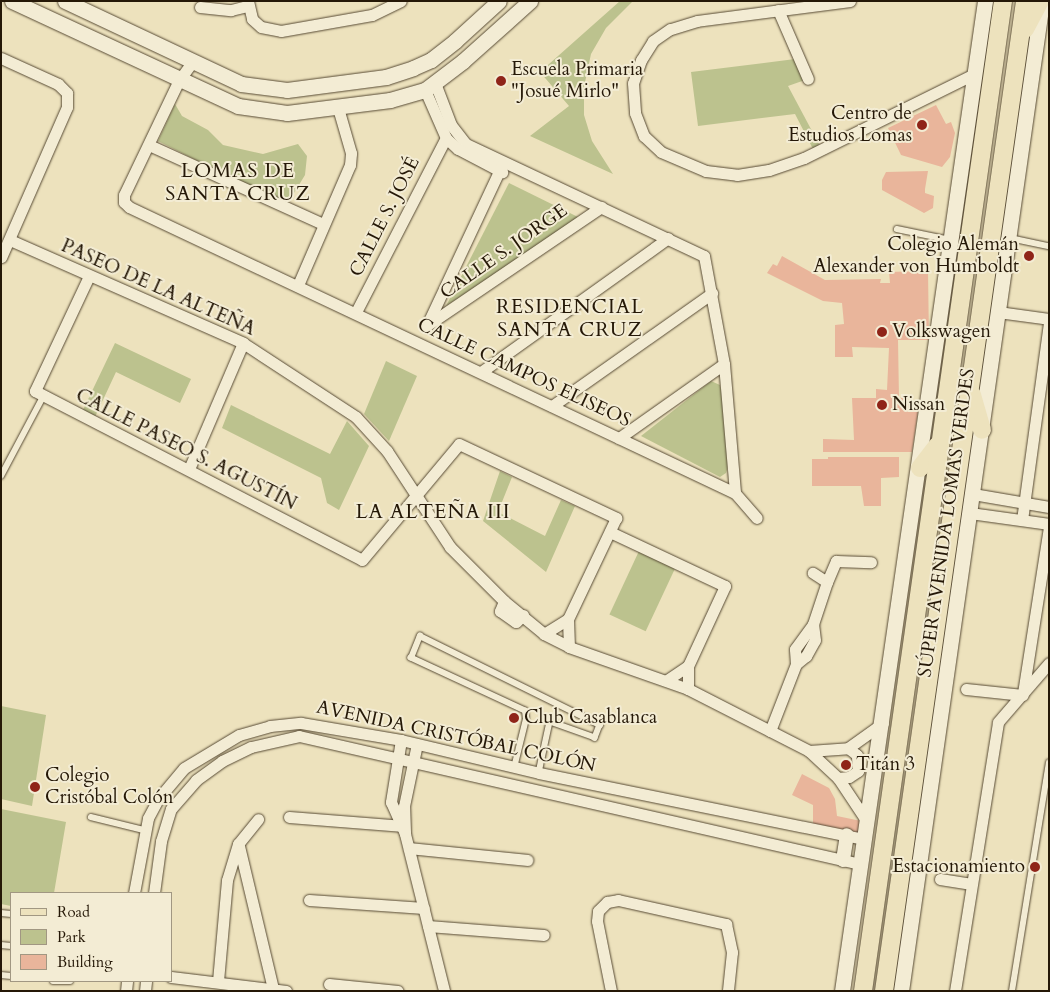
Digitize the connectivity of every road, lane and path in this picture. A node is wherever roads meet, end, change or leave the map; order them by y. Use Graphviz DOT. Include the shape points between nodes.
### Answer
graph roads {
  1 [pos="12,1"];
  2 [pos="65,1"];
  3 [pos="401,1"];
  4 [pos="499,1"];
  5 [pos="530,1"];
  6 [pos="850,1"];
  7 [pos="985,1"];
  8 [pos="1003,1"];
  9 [pos="1024,1"];
  10 [pos="1041,1"];
  11 [pos="247,4"];
  12 [pos="200,8"];
  13 [pos="778,10"];
  14 [pos="1019,40"];
  15 [pos="1,58"];
  16 [pos="193,62"];
  17 [pos="974,74"];
  18 [pos="808,78"];
  19 [pos="179,80"];
  20 [pos="430,86"];
  21 [pos="338,108"];
  22 [pos="446,138"];
  23 [pos="149,145"];
  24 [pos="502,167"];
  25 [pos="597,209"];
  26 [pos="323,224"];
  27 [pos="897,229"];
  28 [pos="1008,238"];
  29 [pos="10,240"];
  30 [pos="664,240"];
  31 [pos="950,240"];
  32 [pos="1049,246"];
  33 [pos="1,257"];
  34 [pos="89,276"];
  35 [pos="298,285"];
  36 [pos="712,293"];
  37 [pos="356,312"];
  38 [pos="998,312"];
  39 [pos="1049,320"];
  40 [pos="1049,323"];
  41 [pos="426,326"];
  42 [pos="418,342"];
  43 [pos="243,343"];
  44 [pos="724,364"];
  45 [pos="481,372"];
  46 [pos="970,387"];
  47 [pos="43,396"];
  48 [pos="552,406"];
  49 [pos="982,430"];
  50 [pos="619,438"];
  51 [pos="938,445"];
  52 [pos="920,468"];
  53 [pos="189,469"];
  54 [pos="1,476"];
  55 [pos="735,493"];
  56 [pos="973,494"];
  57 [pos="416,498"];
  58 [pos="1025,502"];
  59 [pos="1049,507"];
  60 [pos="970,514"];
  61 [pos="757,518"];
  62 [pos="1022,520"];
  63 [pos="1049,526"];
  64 [pos="610,532"];
  65 [pos="871,562"];
  66 [pos="813,573"];
  67 [pos="828,582"];
  68 [pos="568,619"];
  69 [pos="544,634"];
  70 [pos="568,646"];
  71 [pos="1049,663"];
  72 [pos="688,666"];
  73 [pos="667,680"];
  74 [pos="688,689"];
  75 [pos="966,689"];
  76 [pos="1022,695"];
  77 [pos="882,723"];
  78 [pos="770,731"];
  79 [pos="401,740"];
  80 [pos="417,744"];
  81 [pos="848,748"];
  82 [pos="809,751"];
  83 [pos="398,758"];
  84 [pos="414,762"];
  85 [pos="1049,762"];
  86 [pos="514,768"];
  87 [pos="538,773"];
  88 [pos="838,778"];
  89 [pos="91,817"];
  90 [pos="289,817"];
  91 [pos="258,819"];
  92 [pos="866,820"];
  93 [pos="404,829"];
  94 [pos="144,830"];
  95 [pos="848,835"];
  96 [pos="864,839"];
  97 [pos="238,844"];
  98 [pos="408,848"];
  99 [pos="527,860"];
  100 [pos="843,860"];
  101 [pos="860,864"];
  102 [pos="940,879"];
  103 [pos="972,884"];
  104 [pos="134,892"];
  105 [pos="154,892"];
  106 [pos="309,900"];
  107 [pos="424,908"];
  108 [pos="428,926"];
  109 [pos="544,935"];
  110 [pos="172,977"];
  111 [pos="218,981"];
  112 [pos="329,984"];
  113 [pos="273,989"];
  114 [pos="286,991"];
  115 [pos="398,991"];
  116 [pos="444,991"];
  117 [pos="611,991"];
  118 [pos="728,991"];
  119 [pos="842,991"];
  120 [pos="863,991"];
  121 [pos="884,991"];
  122 [pos="901,991"];
  123 [pos="955,991"];
  124 [pos="1012,991"];
  1 -- 19 [label="main road"];
  2 -- 16 [label="main road"];
  3 -- 11 [label="street" via="372,15 281,31 261,27 252,19"];
  4 -- 16 [label="main road" via="430,60 386,77 287,90 261,88 241,84"];
  5 -- 20 [label="main road"];
  6 -- 13 [label="street"];
  7 -- 17 [label="main road, SÚPER AVENIDA LOMAS VERDES"];
  8 -- 51 [label="main road, SÚPER AVENIDA LOMAS VERDES"];
  9 -- 14 [label="main road, SÚPER AVENIDA LOMAS VERDES"];
  10 -- 14 [label="main road"];
  10 -- 28 [label="main road, SÚPER AVENIDA LOMAS VERDES"];
  11 -- 12 [label="street" via="215,11"];
  13 -- 17 [label="street" via="697,21 670,29 653,41 641,60 633,83 635,112 644,136 660,152 706,171 737,175 769,170 804,158"];
  13 -- 18 [label="street"];
  14 -- 46 [label="main road, SÚPER AVENIDA LOMAS VERDES"];
  15 -- 29 [label="street" via="58,84 67,93 67,107"];
  16 -- 19 [label="street, CALLE CAMPOS ELISEOS"];
  17 -- 31 [label="main road, SÚPER AVENIDA LOMAS VERDES"];
  19 -- 21 [label="main road" via="238,106 260,112 287,114"];
  19 -- 23 [label="street, CALLE CAMPOS ELISEOS"];
  20 -- 21 [label="main road" via="390,100"];
  20 -- 22 [label="street"];
  20 -- 24 [label="street" via="466,144"];
  21 -- 26 [label="street" via="351,153 350,165"];
  22 -- 24 [label="street" via="458,149"];
  22 -- 37 [label="street, CALLE S. JOSÉ"];
  23 -- 26 [label="street"];
  23 -- 35 [label="street, CALLE CAMPOS ELISEOS" via="124,195 124,202 129,207"];
  24 -- 25 [label="street"];
  24 -- 41 [label="street"];
  25 -- 30 [label="street"];
  25 -- 41 [label="street, CALLE S. JORGE"];
  26 -- 35 [label="street"];
  27 -- 31 [label="lane"];
  28 -- 32 [label="lane"];
  28 -- 38 [label="main road, SÚPER AVENIDA LOMAS VERDES"];
  29 -- 33 [label="street"];
  29 -- 34 [label="street, PASEO DE LA ALTEÑA"];
  30 -- 36 [label="street" via="708,265"];
  30 -- 45 [label="street"];
  31 -- 52 [label="main road, SÚPER AVENIDA LOMAS VERDES"];
  34 -- 43 [label="street, PASEO DE LA ALTEÑA"];
  34 -- 47 [label="street" via="34,391"];
  35 -- 37 [label="street, CALLE CAMPOS ELISEOS"];
  36 -- 44 [label="street"];
  36 -- 48 [label="street"];
  37 -- 42 [label="street, CALLE CAMPOS ELISEOS"];
  38 -- 39 [label="street"];
  38 -- 49 [label="main road, SÚPER AVENIDA LOMAS VERDES"];
  40 -- 58 [label="street"];
  41 -- 42 [label="street"];
  42 -- 45 [label="street, CALLE CAMPOS ELISEOS"];
  43 -- 53 [label="street"];
  43 -- 57 [label="street, PASEO DE LA ALTEÑA" via="356,417 387,451"];
  44 -- 50 [label="street"];
  44 -- 55 [label="street"];
  45 -- 48 [label="street, CALLE CAMPOS ELISEOS"];
  46 -- 49 [label="main road"];
  46 -- 121 [label="main road, SÚPER AVENIDA LOMAS VERDES"];
  47 -- 53 [label="street, CALLE PASEO S. AGUSTÍN"];
  47 -- 54 [label="lane"];
  48 -- 50 [label="street, CALLE CAMPOS ELISEOS"];
  49 -- 56 [label="main road, SÚPER AVENIDA LOMAS VERDES"];
  50 -- 55 [label="street, CALLE CAMPOS ELISEOS"];
  51 -- 52 [label="main road"];
  51 -- 120 [label="main road, SÚPER AVENIDA LOMAS VERDES"];
  52 -- 77 [label="main road, SÚPER AVENIDA LOMAS VERDES"];
  53 -- 57 [label="street, CALLE PASEO S. AGUSTÍN" via="362,560"];
  55 -- 61 [label="street, CALLE CAMPOS ELISEOS"];
  56 -- 58 [label="street"];
  56 -- 60 [label="main road, SÚPER AVENIDA LOMAS VERDES"];
  57 -- 64 [label="street" via="459,444 616,518"];
  57 -- 69 [label="street, PASEO DE LA ALTEÑA" via="450,547 504,601"];
  58 -- 59 [label="street"];
  58 -- 62 [label="street"];
  60 -- 62 [label="street"];
  60 -- 122 [label="main road, SÚPER AVENIDA LOMAS VERDES"];
  62 -- 63 [label="street"];
  63 -- 76 [label="street"];
  64 -- 68 [label="street"];
  64 -- 72 [label="street" via="725,586"];
  65 -- 67 [label="street" via="836,561"];
  66 -- 67 [label="street"];
  67 -- 78 [label="street" via="813,624 795,649 796,664"];
  68 -- 69 [label="street"];
  68 -- 70 [label="street"];
  69 -- 70 [label="street, PASEO DE LA ALTEÑA"];
  70 -- 73 [label="street, PASEO DE LA ALTEÑA"];
  71 -- 76 [label="street"];
  72 -- 73 [label="street"];
  72 -- 74 [label="street"];
  73 -- 74 [label="street, PASEO DE LA ALTEÑA"];
  74 -- 78 [label="street, PASEO DE LA ALTEÑA"];
  75 -- 76 [label="street"];
  76 -- 103 [label="street" via="998,722"];
  77 -- 81 [label="street"];
  77 -- 92 [label="main road, SÚPER AVENIDA LOMAS VERDES"];
  78 -- 82 [label="street, PASEO DE LA ALTEÑA"];
  79 -- 80 [label="street, AVENIDA CRISTÓBAL COLÓN"];
  79 -- 83 [label="street"];
  79 -- 94 [label="street, AVENIDA CRISTÓBAL COLÓN" via="301,723 270,726 239,736 184,768 158,799"];
  80 -- 84 [label="street"];
  80 -- 86 [label="street, AVENIDA CRISTÓBAL COLÓN"];
  81 -- 82 [label="street"];
  81 -- 88 [label="street" via="857,755 858,771 849,777"];
  82 -- 88 [label="street, PASEO DE LA ALTEÑA"];
  83 -- 84 [label="street, AVENIDA CRISTÓBAL COLÓN"];
  83 -- 93 [label="street" via="391,802"];
  83 -- 105 [label="street, AVENIDA CRISTÓBAL COLÓN" via="299,736 251,747 222,760 196,780 171,809 161,841"];
  84 -- 93 [label="street" via="404,806"];
  84 -- 100 [label="street, AVENIDA CRISTÓBAL COLÓN"];
  85 -- 124 [label="lane"];
  86 -- 87 [label="street, AVENIDA CRISTÓBAL COLÓN"];
  86 -- 87 [label="lane" via="525,711 411,658 420,636 600,724 595,738 550,722"];
  87 -- 95 [label="street, AVENIDA CRISTÓBAL COLÓN"];
  88 -- 92 [label="street, PASEO DE LA ALTEÑA"];
  89 -- 94 [label="lane"];
  90 -- 93 [label="street"];
  91 -- 97 [label="street"];
  92 -- 96 [label="main road, SÚPER AVENIDA LOMAS VERDES"];
  93 -- 98 [label="street"];
  94 -- 104 [label="street, AVENIDA CRISTÓBAL COLÓN"];
  95 -- 96 [label="street, AVENIDA CRISTÓBAL COLÓN"];
  95 -- 100 [label="street"];
  96 -- 101 [label="main road, SÚPER AVENIDA LOMAS VERDES"];
  97 -- 111 [label="street" via="227,880"];
  97 -- 113 [label="street"];
  98 -- 99 [label="street"];
  98 -- 107 [label="street"];
  100 -- 101 [label="street, AVENIDA CRISTÓBAL COLÓN"];
  101 -- 119 [label="main road, SÚPER AVENIDA LOMAS VERDES"];
  102 -- 103 [label="street"];
  103 -- 123 [label="street"];
  106 -- 107 [label="street"];
  107 -- 108 [label="street"];
  108 -- 109 [label="street"];
  108 -- 116 [label="street"];
  110 -- 111 [label="street"];
  111 -- 113 [label="street"];
  112 -- 115 [label="street"];
  113 -- 114 [label="street"];
  117 -- 118 [label="street" via="597,921 598,911 607,902 618,900 726,924 732,952"];
}
